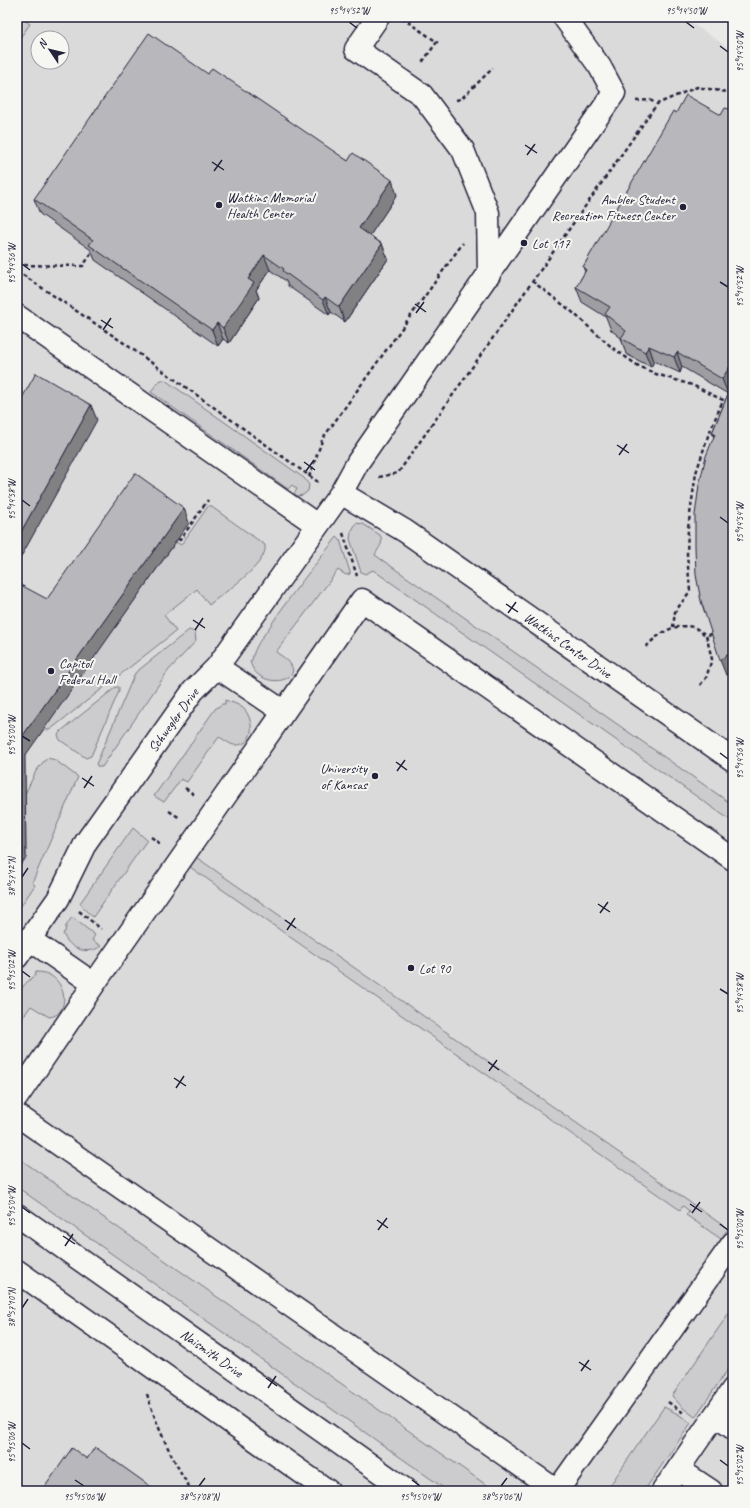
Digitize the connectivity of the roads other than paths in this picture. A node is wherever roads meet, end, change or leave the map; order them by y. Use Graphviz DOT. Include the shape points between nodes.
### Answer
graph roads {
  1 [pos="378,17"];
  2 [pos="564,17"];
  3 [pos="489,275"];
  4 [pos="17,316"];
  5 [pos="337,498"];
  6 [pos="317,525"];
  7 [pos="217,666"];
  8 [pos="284,712"];
  9 [pos="733,760"];
  10 [pos="733,859"];
  11 [pos="29,939"];
  12 [pos="17,957"];
  13 [pos="94,984"];
  14 [pos="17,1097"];
  15 [pos="17,1115"];
  16 [pos="17,1216"];
  17 [pos="733,1243"];
  18 [pos="17,1271"];
  19 [pos="733,1389"];
  20 [pos="715,1415"];
  21 [pos="733,1428"];
  22 [pos="678,1469"];
  23 [pos="328,1491"];
  24 [pos="407,1491"];
  25 [pos="557,1491"];
  26 [pos="662,1491"];
  27 [pos="711,1491"];
  1 -- 3 [label="street" via="356,49 422,95 462,150 488,213"];
  2 -- 3 [label="street, Schwegler Drive" via="600,67 614,93"];
  3 -- 5 [label="street, Schwegler Drive" via="358,462"];
  4 -- 6 [label="street"];
  5 -- 6 [label="street, Schwegler Drive"];
  5 -- 9 [label="street, Watkins Center Drive" via="405,531"];
  6 -- 7 [label="street, Schwegler Drive"];
  7 -- 8 [label="street"];
  7 -- 11 [label="street, Schwegler Drive" via="192,691 86,842 58,900"];
  8 -- 10 [label="street" via="362,600"];
  8 -- 13 [label="street"];
  11 -- 12 [label="street, Schwegler Drive"];
  11 -- 13 [label="street"];
  13 -- 14 [label="street"];
  15 -- 25 [label="street"];
  16 -- 24 [label="street, Naismith Drive"];
  17 -- 25 [label="street"];
  18 -- 23 [label="street"];
  19 -- 20 [label="street"];
  20 -- 21 [label="street"];
  20 -- 22 [label="street"];
  22 -- 26 [label="street"];
  22 -- 27 [label="street"];
}
